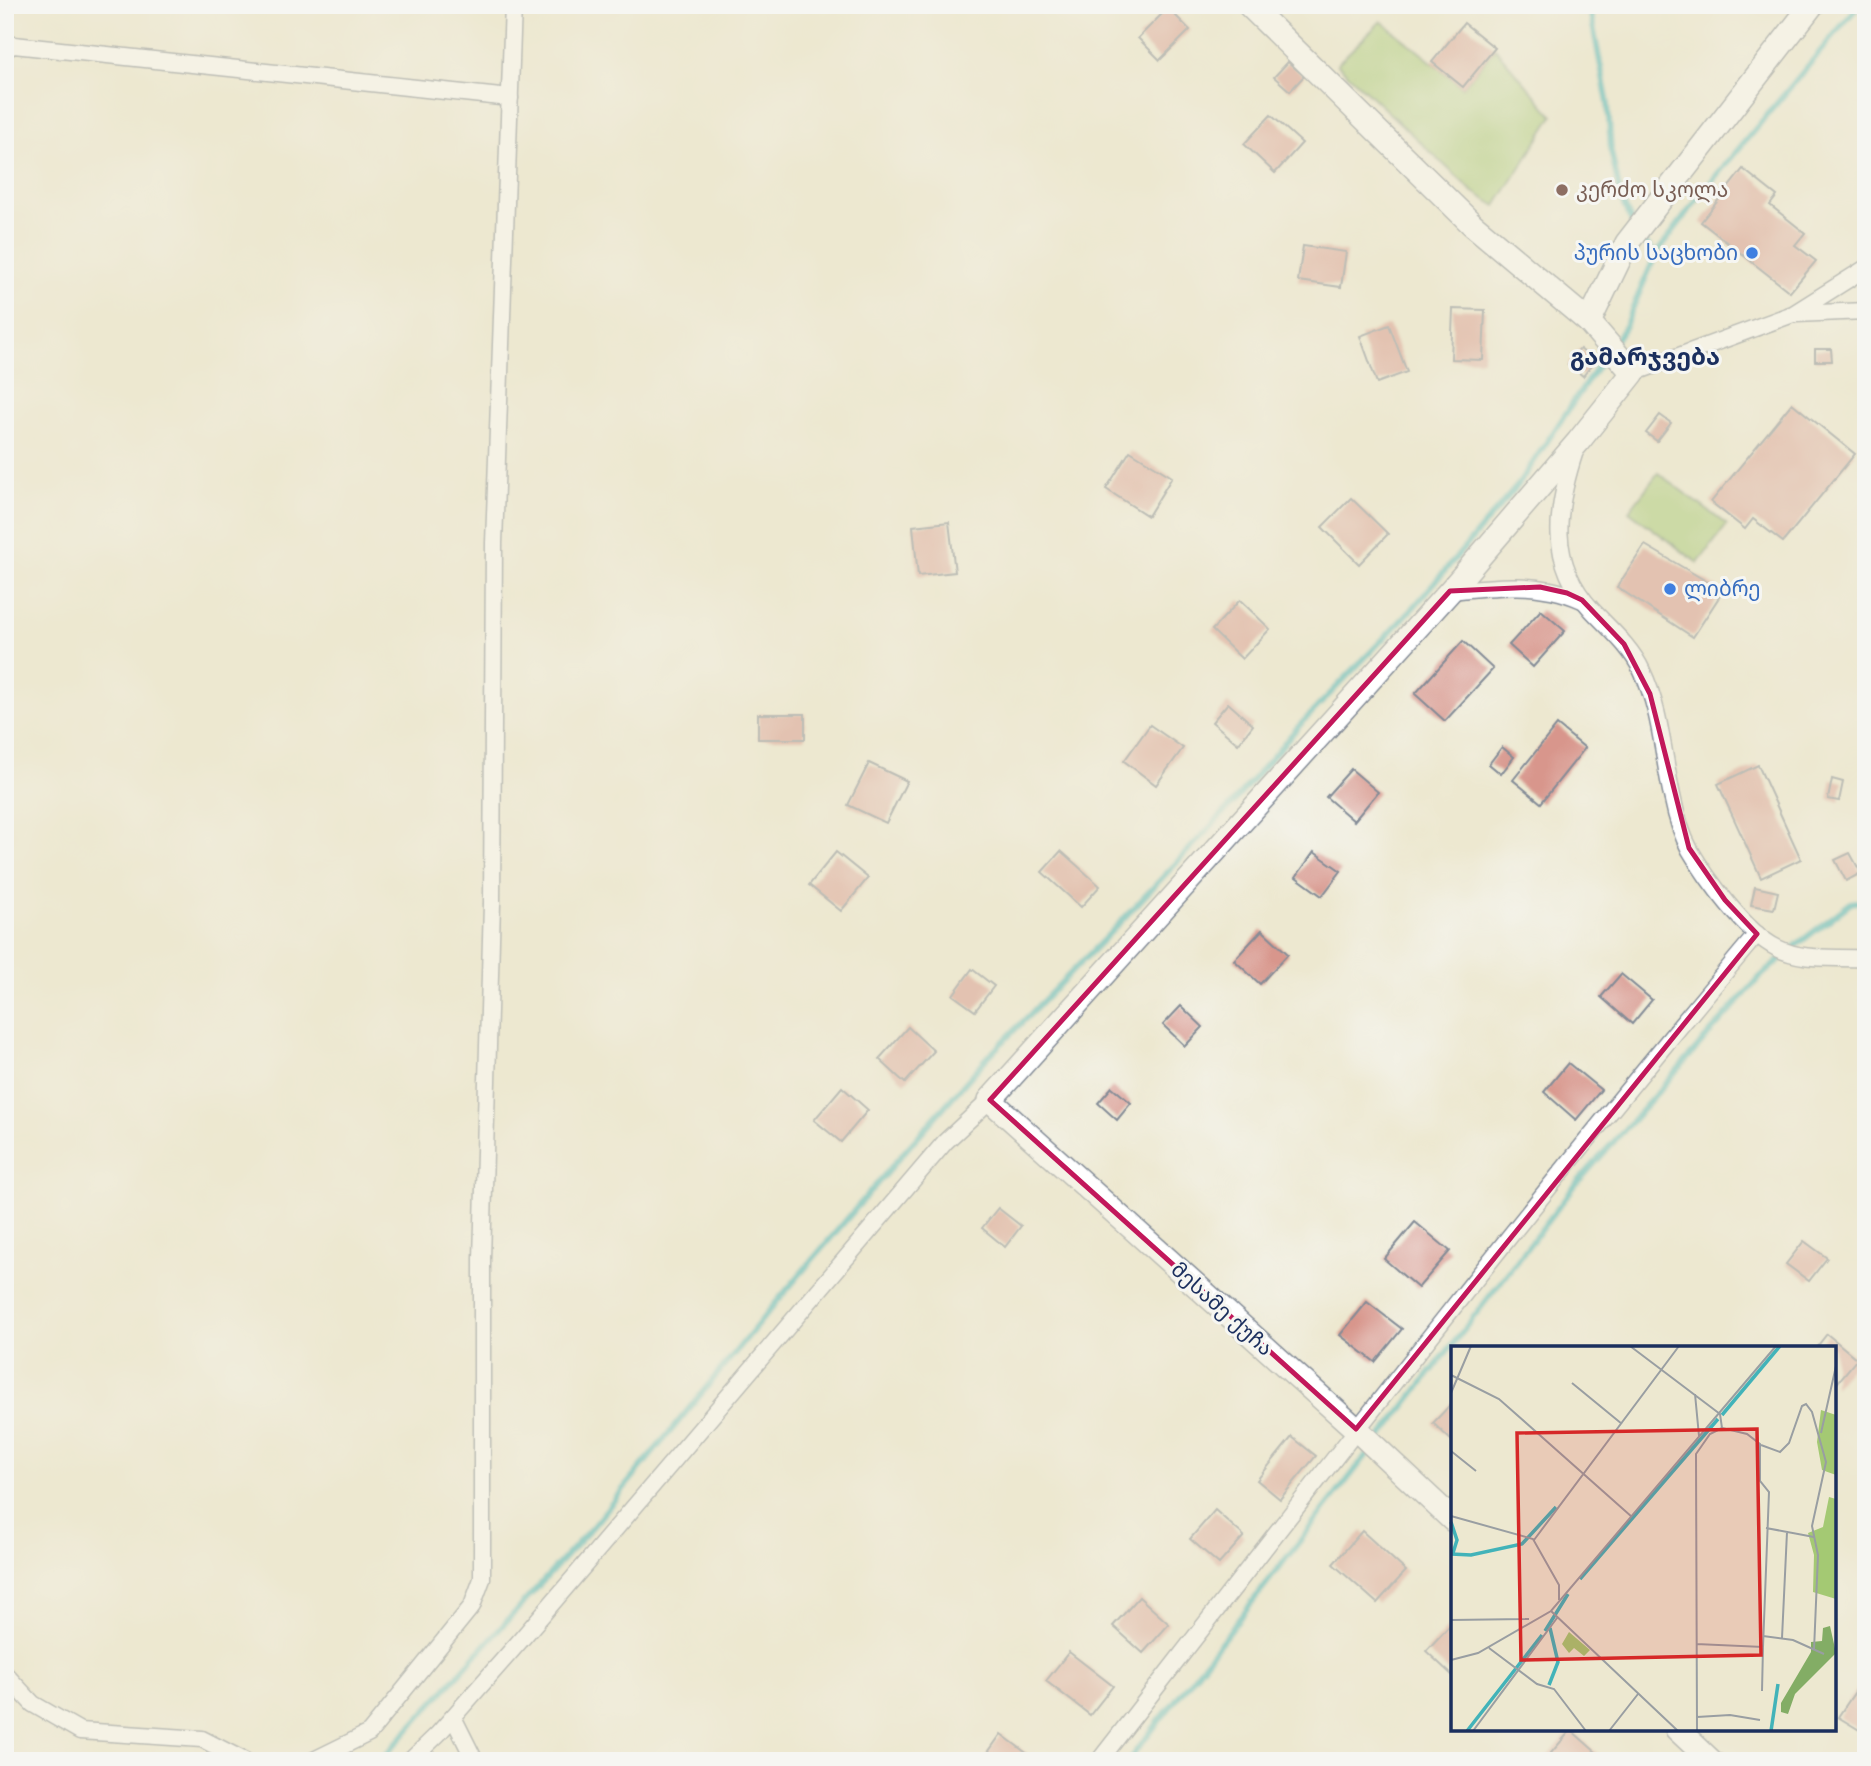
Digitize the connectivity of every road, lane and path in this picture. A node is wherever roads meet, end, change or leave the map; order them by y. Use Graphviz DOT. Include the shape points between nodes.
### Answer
graph roads {
  1 [pos="513,5"];
  2 [pos="1249,5"];
  3 [pos="1812,5"];
  4 [pos="5,49"];
  5 [pos="510,98"];
  6 [pos="1866,268"];
  7 [pos="1866,311"];
  8 [pos="1793,314"];
  9 [pos="1589,322"];
  10 [pos="1633,373"];
  11 [pos="1578,442"];
  12 [pos="1450,591"];
  13 [pos="1583,600"];
  14 [pos="1758,934"];
  15 [pos="1866,959"];
  16 [pos="990,1100"];
  17 [pos="1356,1430"];
  18 [pos="1451,1518"];
  19 [pos="5,1674"];
  20 [pos="453,1717"];
  21 [pos="1678,1731"];
  22 [pos="245,1761"];
  23 [pos="312,1761"];
  24 [pos="410,1761"];
  25 [pos="475,1761"];
  26 [pos="1099,1761"];
  27 [pos="1711,1761"];
  1 -- 5 [label="street"];
  2 -- 9 [label="street" via="1472,224"];
  3 -- 9 [label="street" via="1627,243"];
  4 -- 5 [label="street" via="14,45"];
  5 -- 23 [label="street" via="494,542 492,904 482,1259 482,1579 472,1606 369,1733"];
  6 -- 8 [label="street"];
  7 -- 8 [label="street"];
  8 -- 10 [label="street"];
  9 -- 10 [label="street"];
  10 -- 11 [label="street"];
  11 -- 12 [label="street"];
  11 -- 13 [label="street" via="1558,518 1568,578"];
  12 -- 13 [label="street" via="1540,587"];
  12 -- 16 [label="street"];
  13 -- 14 [label="street" via="1642,670 1673,802 1689,848 1725,900"];
  14 -- 15 [label="street" via="1778,949 1798,954"];
  14 -- 17 [label="street" via="1625,1091"];
  16 -- 17 [label="street, მესამე ქუჩა"];
  16 -- 20 [label="street" via="945,1142"];
  17 -- 18 [label="street, მესამე ქუჩა"];
  17 -- 26 [label="street"];
  19 -- 22 [label="street" via="33,1704 80,1731 202,1739"];
  20 -- 24 [label="street"];
  20 -- 25 [label="street"];
  21 -- 27 [label="street"];
}
